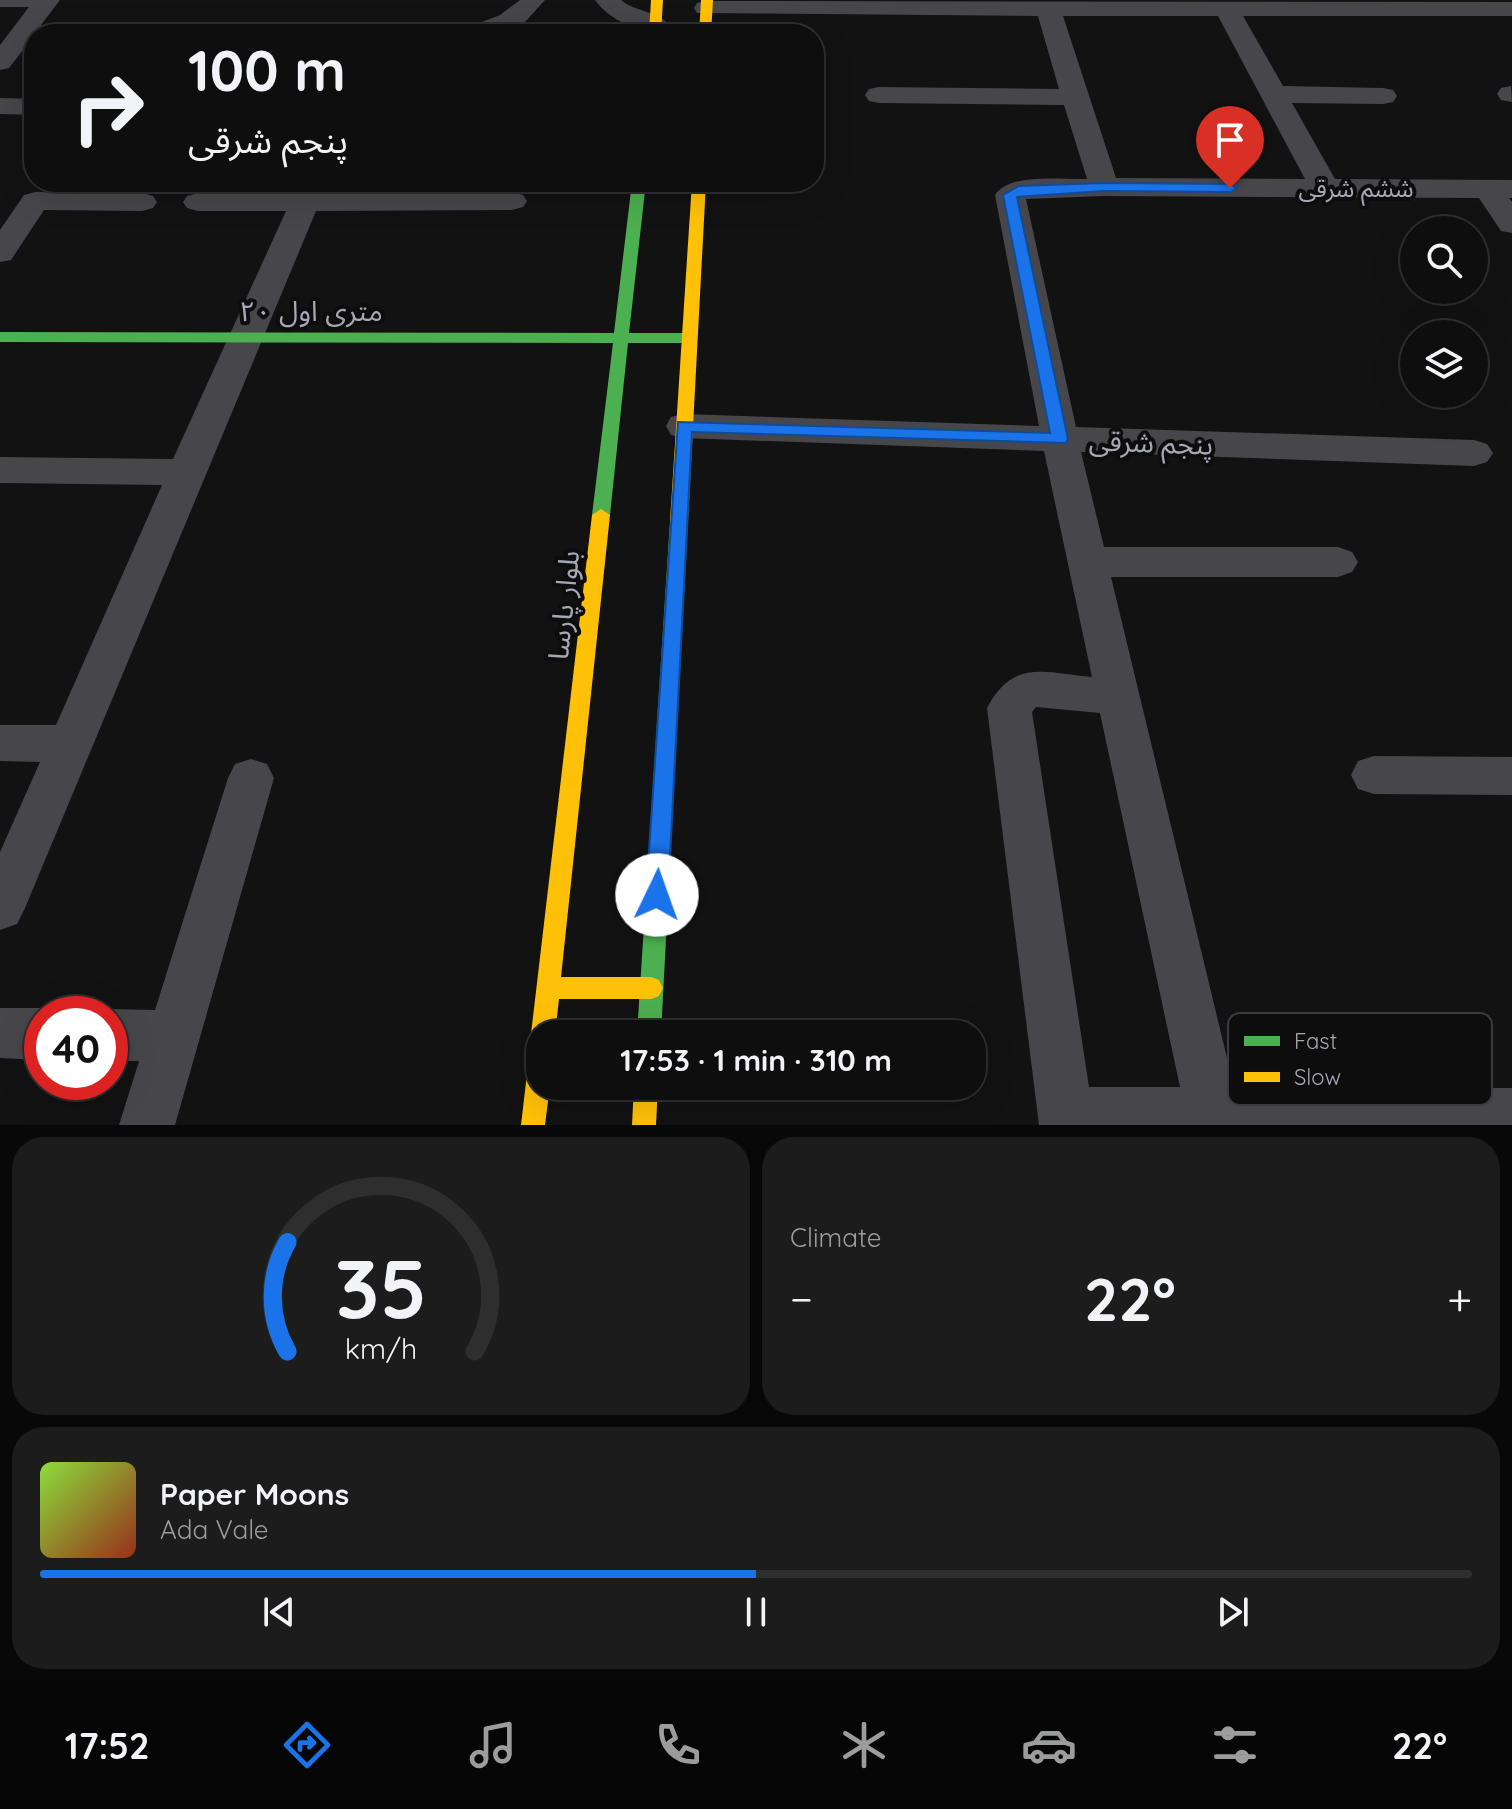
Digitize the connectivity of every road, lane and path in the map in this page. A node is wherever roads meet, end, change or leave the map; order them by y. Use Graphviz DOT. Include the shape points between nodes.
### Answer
graph roads {
  1 [pos="0,0"];
  2 [pos="48,0"];
  3 [pos="533,0"];
  4 [pos="607,0"];
  5 [pos="707,4"];
  6 [pos="1048,9"];
  7 [pos="1227,9"];
  8 [pos="1512,9"];
  9 [pos="656,20"];
  10 [pos="30,24"];
  11 [pos="273,24"];
  12 [pos="347,24"];
  13 [pos="503,24"];
  14 [pos="706,24"];
  15 [pos="23,33"];
  16 [pos="0,62"];
  17 [pos="1274,94"];
  18 [pos="879,95"];
  19 [pos="1383,96"];
  20 [pos="1076,97"];
  21 [pos="0,106"];
  22 [pos="24,107"];
  23 [pos="1104,187"];
  24 [pos="1325,188"];
  25 [pos="1500,189"];
  26 [pos="86,192"];
  27 [pos="432,192"];
  28 [pos="638,192"];
  29 [pos="698,192"];
  30 [pos="512,201"];
  31 [pos="142,202"];
  32 [pos="198,202"];
  33 [pos="305,202"];
  34 [pos="1512,224"];
  35 [pos="0,253"];
  36 [pos="0,337"];
  37 [pos="245,338"];
  38 [pos="689,338"];
  39 [pos="621,339"];
  40 [pos="684,426"];
  41 [pos="1060,439"];
  42 [pos="1474,453"];
  43 [pos="0,470"];
  44 [pos="186,472"];
  45 [pos="1087,562"];
  46 [pos="1338,562"];
  47 [pos="1117,697"];
  48 [pos="0,743"];
  49 [pos="70,744"];
  50 [pos="1374,775"];
  51 [pos="1512,776"];
  52 [pos="251,778"];
  53 [pos="0,908"];
  54 [pos="549,988"];
  55 [pos="651,988"];
  56 [pos="545,1020"];
  57 [pos="650,1020"];
  58 [pos="0,1033"];
  59 [pos="24,1034"];
  60 [pos="128,1035"];
  61 [pos="172,1036"];
  62 [pos="536,1100"];
  63 [pos="645,1100"];
  64 [pos="1213,1115"];
  65 [pos="1512,1116"];
  66 [pos="1066,1120"];
  67 [pos="147,1125"];
  68 [pos="533,1125"];
  69 [pos="644,1125"];
  1 -- 2 [label="street"];
  2 -- 10 [label="street"];
  3 -- 13 [label="street"];
  4 -- 9 [label="street" via="621,13"];
  5 -- 6 [label="street"];
  5 -- 14 [label="street"];
  6 -- 7 [label="street"];
  6 -- 20 [label="street"];
  7 -- 8 [label="street"];
  7 -- 17 [label="street"];
  11 -- 12 [label="street"];
  15 -- 16 [label="street"];
  17 -- 19 [label="street"];
  17 -- 24 [label="street"];
  18 -- 20 [label="street"];
  20 -- 23 [label="street"];
  21 -- 22 [label="street"];
  23 -- 24 [label="street, ششم شرقی"];
  23 -- 41 [label="street, ششم شرقی" via="1019,190 1010,195"];
  24 -- 25 [label="street, ششم شرقی"];
  25 -- 34 [label="street"];
  26 -- 31 [label="street"];
  26 -- 35 [label="street" via="35,201"];
  27 -- 30 [label="street"];
  27 -- 33 [label="street"];
  28 -- 39 [label="street, بلوار پارسا"];
  29 -- 38 [label="street"];
  32 -- 33 [label="street"];
  33 -- 37 [label="street"];
  36 -- 37 [label="street, ۲۰ متری اول"];
  37 -- 39 [label="street, ۲۰ متری اول"];
  37 -- 44 [label="street"];
  38 -- 39 [label="street, ۲۰ متری اول"];
  38 -- 40 [label="street"];
  39 -- 54 [label="street, بلوار پارسا"];
  40 -- 41 [label="street, پنجم شرقی"];
  40 -- 55 [label="street"];
  41 -- 42 [label="street, پنجم شرقی"];
  41 -- 45 [label="street"];
  43 -- 44 [label="street"];
  44 -- 49 [label="street"];
  45 -- 46 [label="street"];
  45 -- 47 [label="street"];
  47 -- 64 [label="street"];
  47 -- 66 [label="street" via="1026,689 1009,708"];
  48 -- 49 [label="street"];
  49 -- 53 [label="street"];
  50 -- 51 [label="street"];
  52 -- 61 [label="street"];
  54 -- 55 [label="street"];
  54 -- 56 [label="street, بلوار پارسا"];
  55 -- 57 [label="street"];
  58 -- 59 [label="street"];
  60 -- 61 [label="street"];
  61 -- 67 [label="street"];
  62 -- 68 [label="street"];
  63 -- 69 [label="street"];
  64 -- 65 [label="street"];
  64 -- 66 [label="street"];
}
